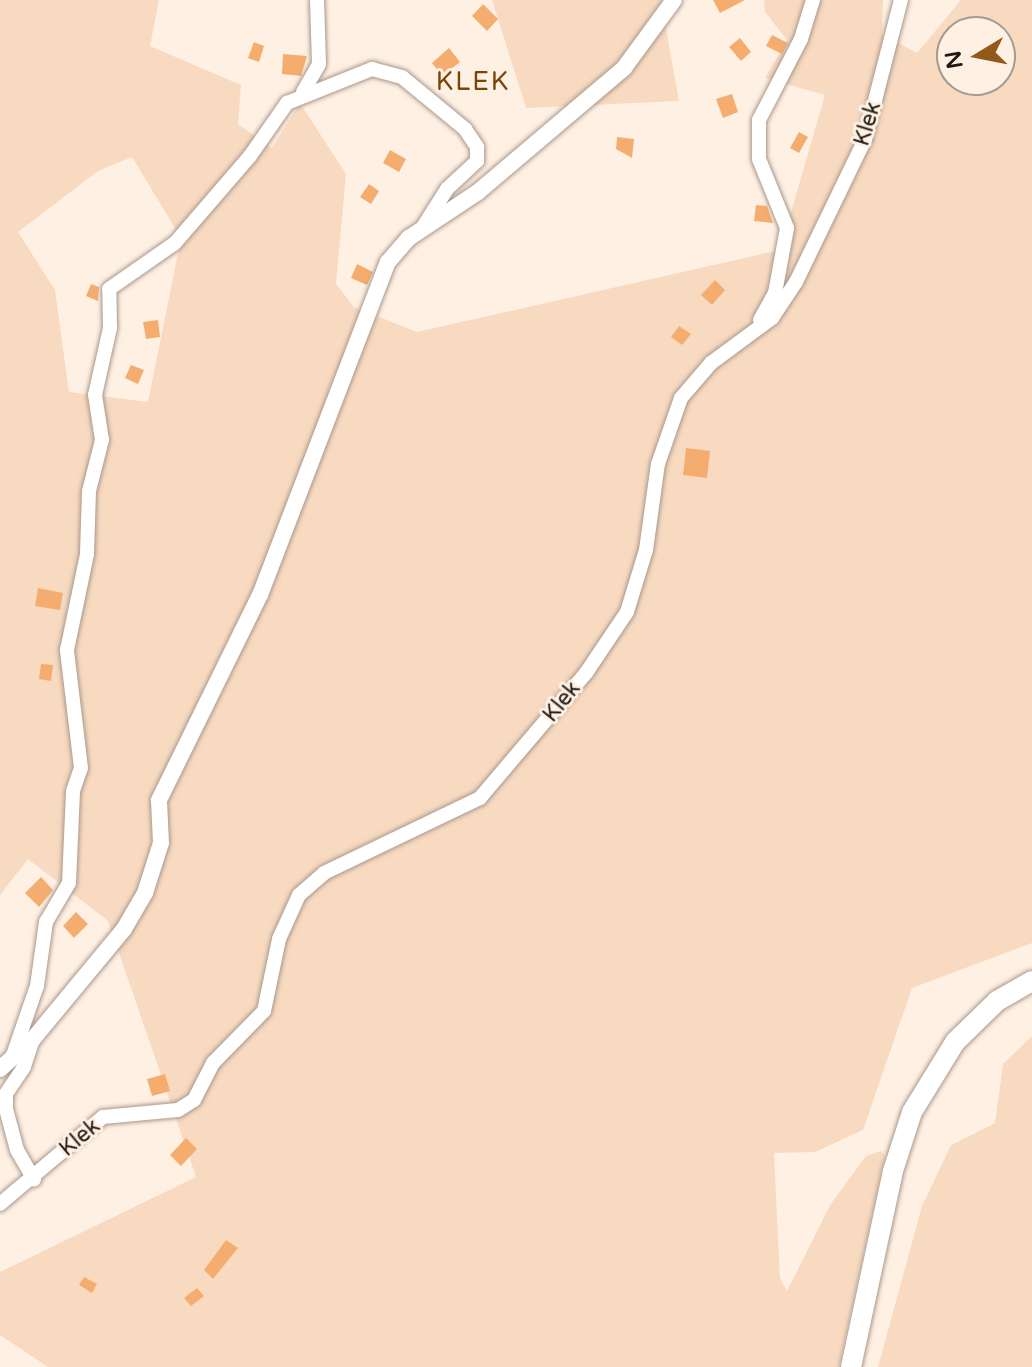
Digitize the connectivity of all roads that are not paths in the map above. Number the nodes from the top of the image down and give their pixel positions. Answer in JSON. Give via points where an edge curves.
{"nodes":[{"id":1,"x":317,"y":0,"type":"edge"},
{"id":2,"x":674,"y":0,"type":"edge"},
{"id":3,"x":813,"y":0,"type":"edge"},
{"id":4,"x":901,"y":0,"type":"edge"},
{"id":5,"x":298,"y":98,"type":"junction"},
{"id":6,"x":423,"y":227,"type":"junction"},
{"id":7,"x":747,"y":337,"type":"junction"},
{"id":8,"x":1032,"y":981,"type":"edge"},
{"id":9,"x":33,"y":1039,"type":"junction"},
{"id":10,"x":6,"y":1064,"type":"edge"},
{"id":11,"x":34,"y":1179,"type":"junction"},
{"id":12,"x":0,"y":1204,"type":"edge"},
{"id":13,"x":851,"y":1367,"type":"edge"}],
"edges":[{"from":1,"to":5,"type":"street","via":[[319,64]]},
{"from":2,"to":6,"type":"street","via":[[624,68],[478,192]]},
{"from":3,"to":7,"type":"street","via":[[801,39],[759,120],[759,159],[785,217],[787,248],[769,306]]},
{"from":4,"to":7,"type":"street","name":"Klek","via":[[856,161],[784,302]]},
{"from":5,"to":6,"type":"street","via":[[384,69],[402,77],[465,129],[477,147],[477,161],[447,189]]},
{"from":5,"to":10,"type":"street","via":[[287,103],[250,156],[175,243],[122,275],[109,289],[110,328],[95,395],[102,440],[89,491],[87,554],[67,650],[81,768],[73,791],[69,883],[46,922],[37,986]]},
{"from":6,"to":9,"type":"street","via":[[397,251],[382,275],[260,595],[162,792],[161,843],[145,893],[124,929]]},
{"from":7,"to":11,"type":"street","name":"Klek","via":[[711,363],[681,398],[658,464],[646,550],[627,612],[514,763],[466,808],[332,869],[299,895],[279,939],[264,1011],[213,1063],[194,1100],[178,1110],[103,1117]]},
{"from":8,"to":13,"type":"main road","via":[[997,1001],[955,1042],[912,1112],[893,1171]]},
{"from":9,"to":10,"type":"street"},
{"from":9,"to":11,"type":"street","via":[[24,1067],[6,1094],[6,1109],[17,1150]]},
{"from":11,"to":12,"type":"street","name":"Klek"}]}
